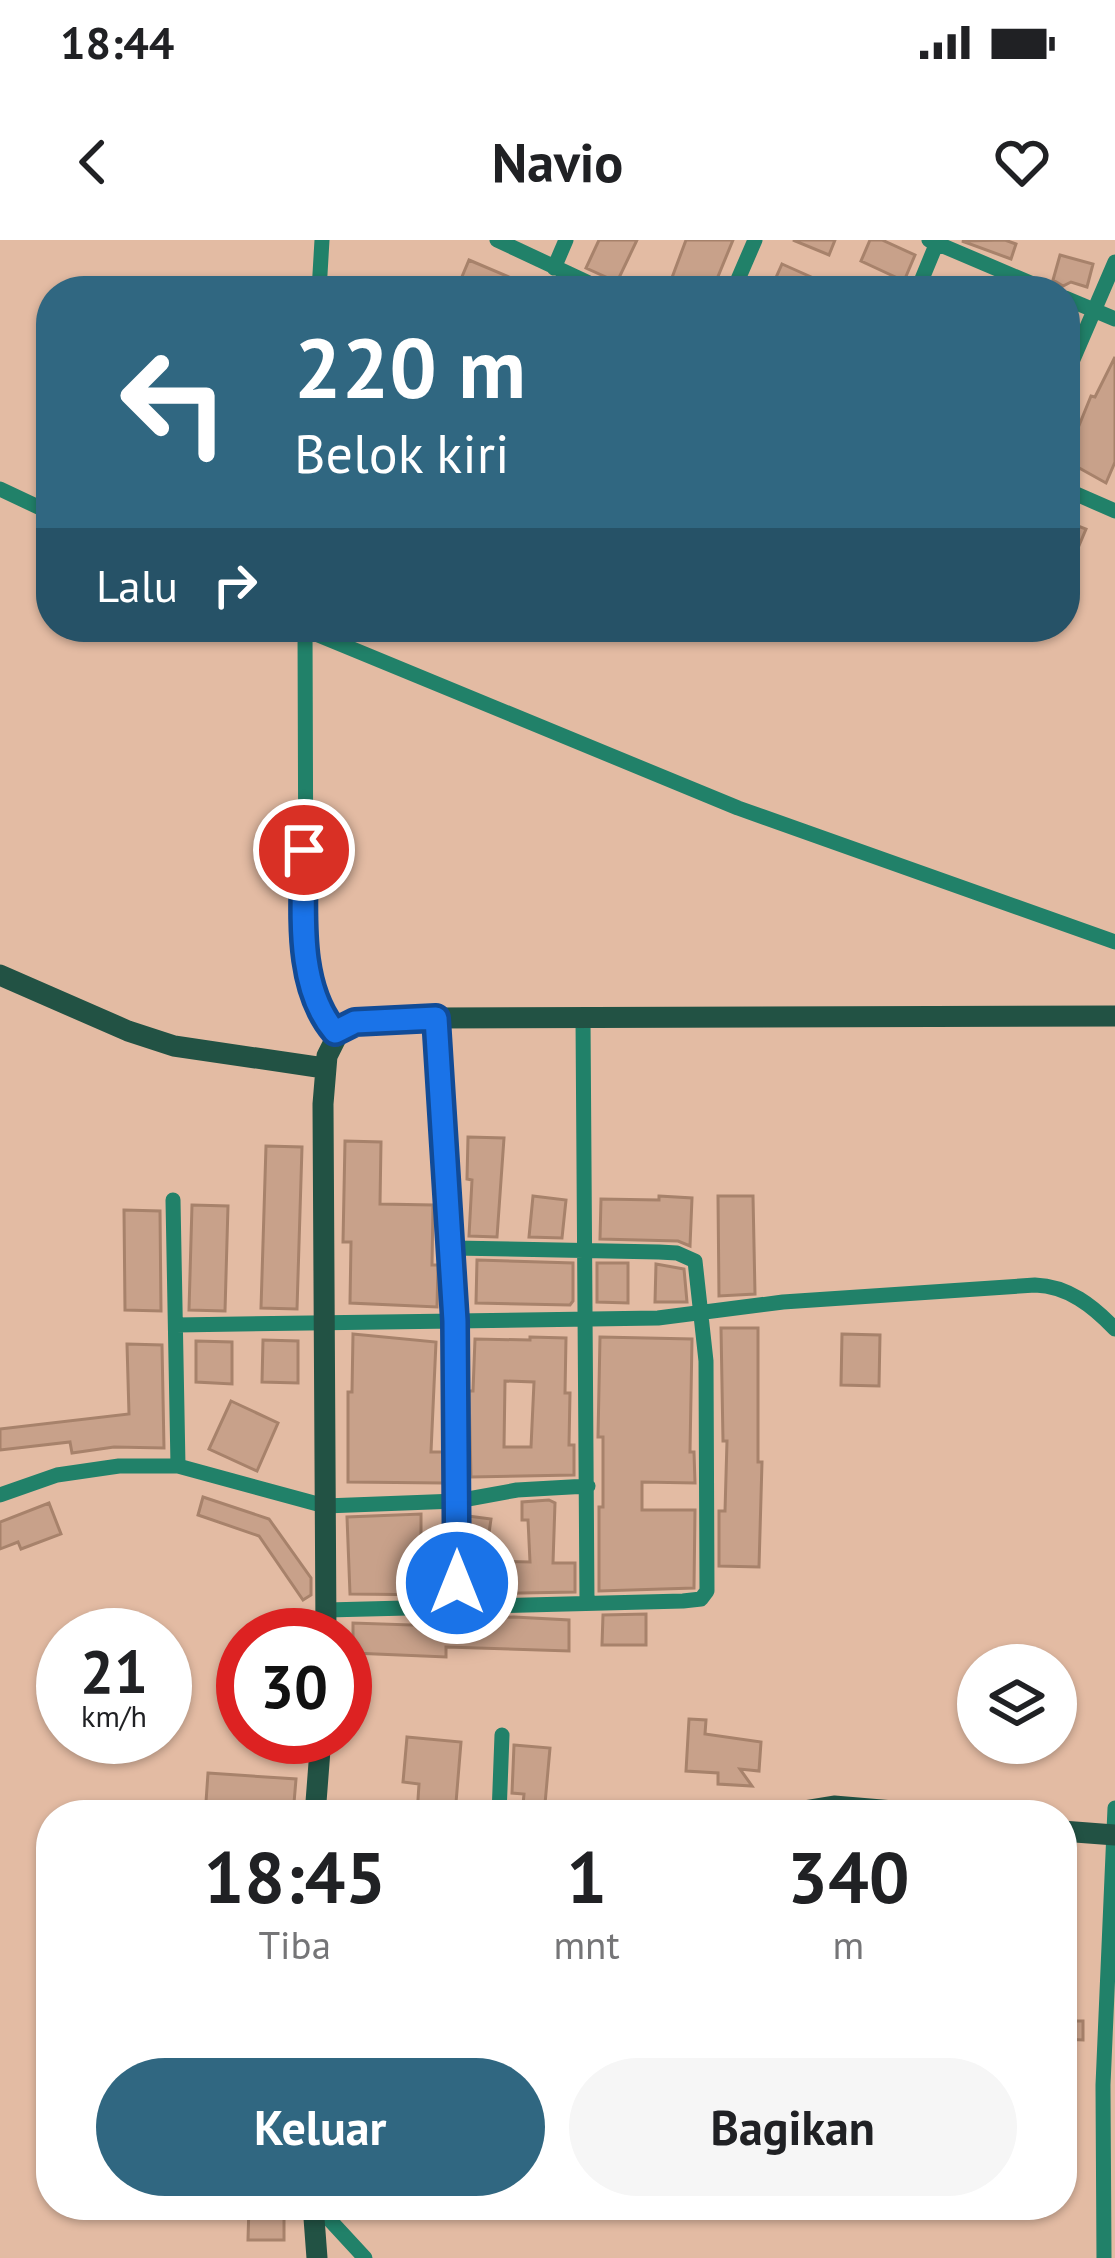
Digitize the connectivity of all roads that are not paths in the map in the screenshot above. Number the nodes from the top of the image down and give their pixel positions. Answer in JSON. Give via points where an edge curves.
{"nodes":[{"id":1,"x":497,"y":240,"type":"edge"},
{"id":2,"x":566,"y":240,"type":"edge"},
{"id":3,"x":755,"y":240,"type":"edge"},
{"id":4,"x":934,"y":241,"type":"edge"},
{"id":5,"x":325,"y":243,"type":"edge"},
{"id":6,"x":1115,"y":262,"type":"edge"},
{"id":7,"x":554,"y":268,"type":"junction"},
{"id":8,"x":321,"y":276,"type":"edge"},
{"id":9,"x":572,"y":276,"type":"edge"},
{"id":10,"x":739,"y":276,"type":"edge"},
{"id":11,"x":922,"y":276,"type":"edge"},
{"id":12,"x":1014,"y":276,"type":"edge"},
{"id":13,"x":1080,"y":304,"type":"edge"},
{"id":14,"x":1095,"y":310,"type":"junction"},
{"id":15,"x":1115,"y":319,"type":"edge"},
{"id":16,"x":1080,"y":344,"type":"edge"},
{"id":17,"x":0,"y":489,"type":"edge"},
{"id":18,"x":1080,"y":496,"type":"edge"},
{"id":19,"x":36,"y":506,"type":"edge"},
{"id":20,"x":1115,"y":511,"type":"edge"},
{"id":21,"x":303,"y":642,"type":"edge"},
{"id":22,"x":337,"y":642,"type":"edge"},
{"id":23,"x":1115,"y":942,"type":"edge"},
{"id":24,"x":0,"y":975,"type":"edge"},
{"id":25,"x":1115,"y":1016,"type":"edge"},
{"id":26,"x":436,"y":1018,"type":"junction"},
{"id":27,"x":584,"y":1018,"type":"junction"},
{"id":28,"x":335,"y":1032,"type":"junction"},
{"id":29,"x":324,"y":1069,"type":"junction"},
{"id":30,"x":173,"y":1200,"type":"dead end"},
{"id":31,"x":452,"y":1248,"type":"junction"},
{"id":32,"x":584,"y":1250,"type":"junction"},
{"id":33,"x":703,"y":1313,"type":"junction"},
{"id":34,"x":586,"y":1320,"type":"junction"},
{"id":35,"x":455,"y":1321,"type":"junction"},
{"id":36,"x":322,"y":1322,"type":"junction"},
{"id":37,"x":176,"y":1325,"type":"junction"},
{"id":38,"x":1115,"y":1329,"type":"edge"},
{"id":39,"x":178,"y":1466,"type":"junction"},
{"id":40,"x":588,"y":1486,"type":"junction"},
{"id":41,"x":0,"y":1495,"type":"edge"},
{"id":42,"x":457,"y":1501,"type":"junction"},
{"id":43,"x":325,"y":1506,"type":"junction"},
{"id":44,"x":587,"y":1603,"type":"junction"},
{"id":45,"x":457,"y":1607,"type":"junction"},
{"id":46,"x":327,"y":1608,"type":"edge"},
{"id":47,"x":372,"y":1609,"type":"edge"},
{"id":48,"x":502,"y":1735,"type":"dead end"},
{"id":49,"x":319,"y":1764,"type":"edge"},
{"id":50,"x":316,"y":1800,"type":"edge"},
{"id":51,"x":500,"y":1800,"type":"edge"},
{"id":52,"x":1115,"y":1808,"type":"edge"},
{"id":53,"x":1077,"y":1833,"type":"edge"},
{"id":54,"x":1113,"y":1835,"type":"edge"},
{"id":55,"x":1108,"y":2159,"type":"edge"},
{"id":56,"x":316,"y":2220,"type":"edge"},
{"id":57,"x":329,"y":2220,"type":"edge"},
{"id":58,"x":317,"y":2258,"type":"edge"},
{"id":59,"x":365,"y":2258,"type":"edge"},
{"id":60,"x":1104,"y":2258,"type":"edge"}],
"edges":[{"from":1,"to":7,"type":"street"},
{"from":2,"to":7,"type":"street"},
{"from":3,"to":10,"type":"street"},
{"from":4,"to":11,"type":"street"},
{"from":4,"to":12,"type":"street"},
{"from":5,"to":8,"type":"street"},
{"from":6,"to":14,"type":"street"},
{"from":7,"to":9,"type":"street"},
{"from":13,"to":14,"type":"street"},
{"from":14,"to":15,"type":"street"},
{"from":14,"to":16,"type":"street"},
{"from":17,"to":19,"type":"street"},
{"from":18,"to":20,"type":"street"},
{"from":21,"to":28,"type":"street","via":[[306,938],[313,996]]},
{"from":22,"to":23,"type":"street","via":[[738,808]]},
{"from":24,"to":29,"type":"street","via":[[174,1046]]},
{"from":25,"to":27,"type":"street"},
{"from":26,"to":27,"type":"street"},
{"from":26,"to":28,"type":"street","via":[[355,1022]]},
{"from":26,"to":31,"type":"street"},
{"from":27,"to":32,"type":"street"},
{"from":28,"to":29,"type":"street"},
{"from":29,"to":36,"type":"street"},
{"from":30,"to":37,"type":"street"},
{"from":31,"to":32,"type":"street"},
{"from":31,"to":35,"type":"street"},
{"from":32,"to":33,"type":"street","via":[[690,1257]]},
{"from":32,"to":34,"type":"street"},
{"from":33,"to":34,"type":"street"},
{"from":33,"to":38,"type":"street","via":[[1035,1285],[1076,1296]]},
{"from":33,"to":44,"type":"street","via":[[707,1591],[696,1600]]},
{"from":34,"to":35,"type":"street"},
{"from":34,"to":40,"type":"street"},
{"from":35,"to":36,"type":"street"},
{"from":35,"to":42,"type":"street"},
{"from":36,"to":37,"type":"street"},
{"from":36,"to":43,"type":"street"},
{"from":37,"to":39,"type":"street"},
{"from":39,"to":41,"type":"street","via":[[85,1468]]},
{"from":39,"to":43,"type":"street"},
{"from":40,"to":42,"type":"street"},
{"from":40,"to":44,"type":"street"},
{"from":42,"to":43,"type":"street"},
{"from":42,"to":45,"type":"street"},
{"from":43,"to":46,"type":"street"},
{"from":44,"to":45,"type":"street"},
{"from":45,"to":47,"type":"street"},
{"from":48,"to":51,"type":"street"},
{"from":49,"to":50,"type":"street"},
{"from":52,"to":54,"type":"street"},
{"from":53,"to":54,"type":"street"},
{"from":54,"to":55,"type":"street"},
{"from":55,"to":60,"type":"street"},
{"from":56,"to":58,"type":"street"},
{"from":57,"to":59,"type":"street"}]}
